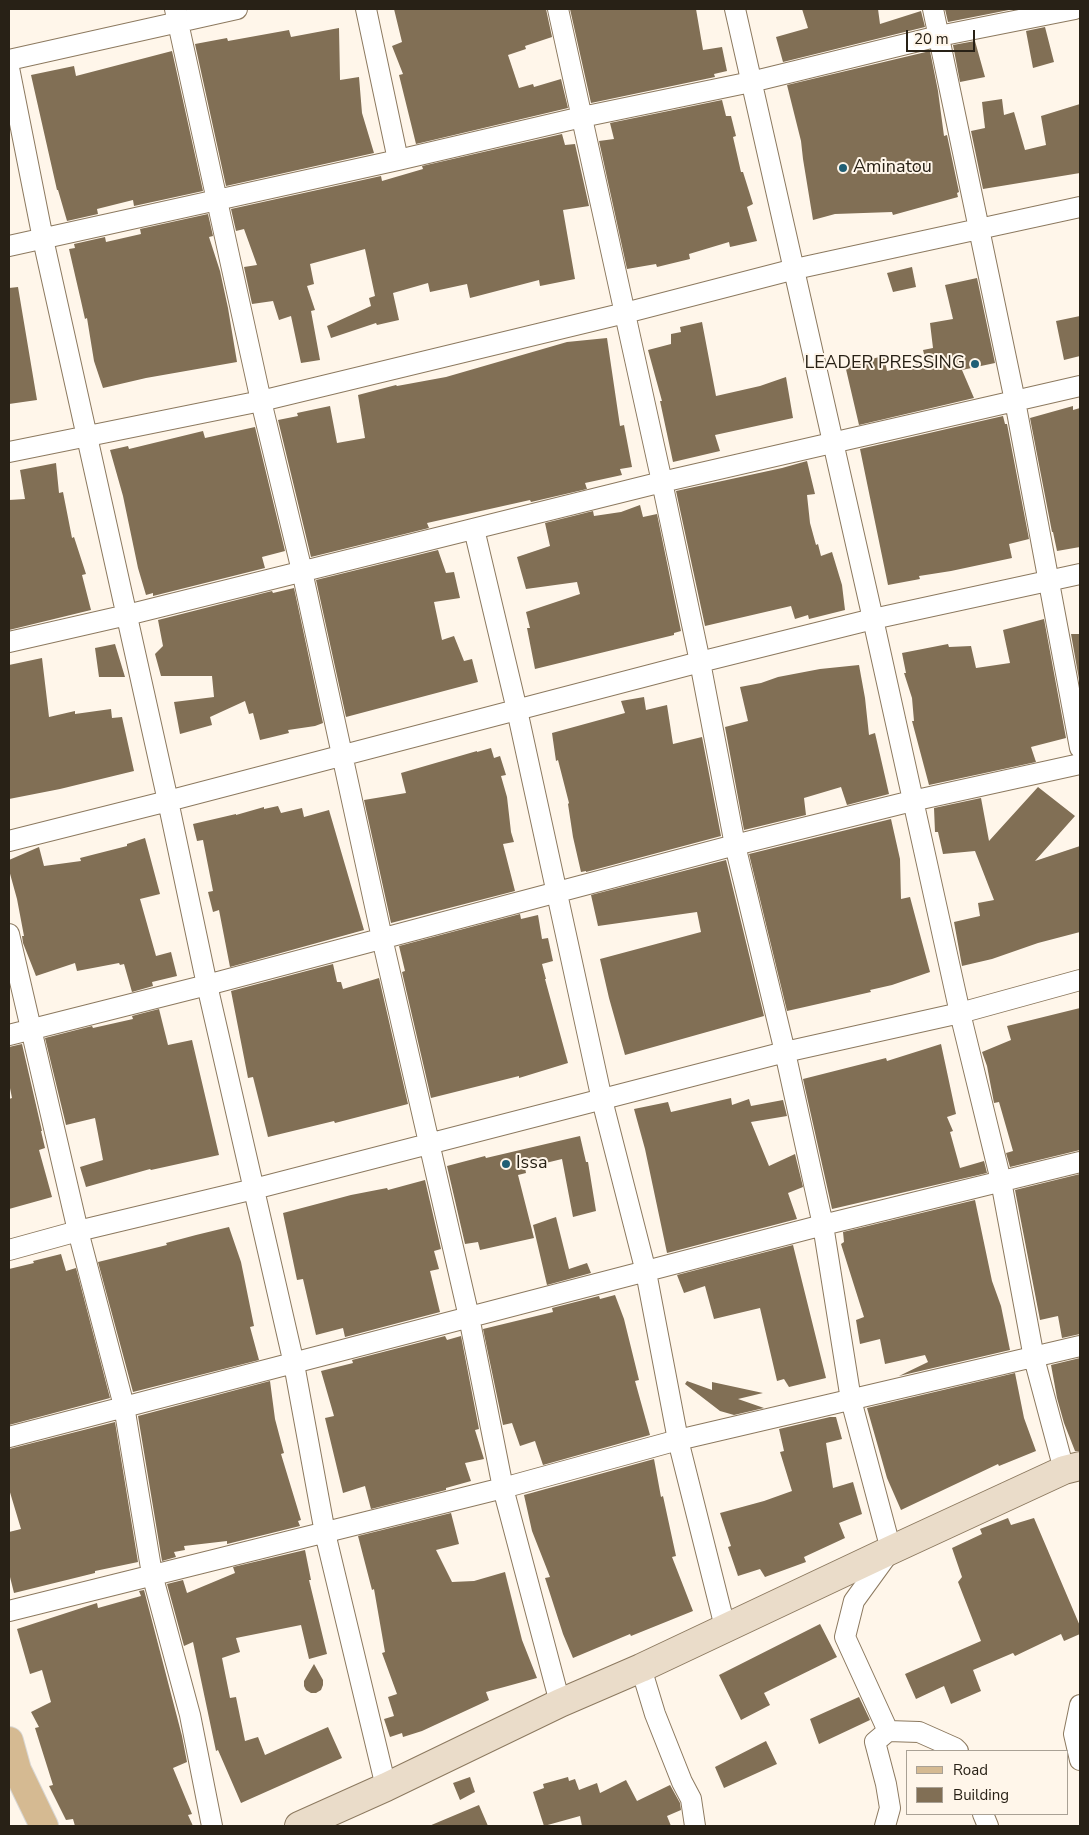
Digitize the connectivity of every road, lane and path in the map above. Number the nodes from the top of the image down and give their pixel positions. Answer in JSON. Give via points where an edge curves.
{"nodes":[{"id":1,"x":237,"y":9,"type":"edge"},
{"id":2,"x":366,"y":9,"type":"edge"},
{"id":3,"x":558,"y":9,"type":"edge"},
{"id":4,"x":735,"y":9,"type":"edge"},
{"id":5,"x":933,"y":9,"type":"edge"},
{"id":6,"x":1075,"y":9,"type":"edge"},
{"id":7,"x":177,"y":15,"type":"edge"},
{"id":8,"x":938,"y":36,"type":"junction"},
{"id":9,"x":9,"y":60,"type":"edge"},
{"id":10,"x":9,"y":68,"type":"edge"},
{"id":11,"x":751,"y":82,"type":"junction"},
{"id":12,"x":582,"y":117,"type":"junction"},
{"id":13,"x":398,"y":160,"type":"junction"},
{"id":14,"x":216,"y":199,"type":"junction"},
{"id":15,"x":1080,"y":207,"type":"edge"},
{"id":16,"x":980,"y":228,"type":"junction"},
{"id":17,"x":42,"y":239,"type":"junction"},
{"id":18,"x":9,"y":246,"type":"edge"},
{"id":19,"x":795,"y":269,"type":"junction"},
{"id":20,"x":625,"y":313,"type":"junction"},
{"id":21,"x":1080,"y":386,"type":"edge"},
{"id":22,"x":261,"y":401,"type":"junction"},
{"id":23,"x":1015,"y":401,"type":"junction"},
{"id":24,"x":86,"y":437,"type":"junction"},
{"id":25,"x":834,"y":442,"type":"junction"},
{"id":26,"x":9,"y":452,"type":"edge"},
{"id":27,"x":662,"y":482,"type":"junction"},
{"id":28,"x":474,"y":529,"type":"junction"},
{"id":29,"x":302,"y":571,"type":"junction"},
{"id":30,"x":1080,"y":574,"type":"edge"},
{"id":31,"x":1048,"y":581,"type":"junction"},
{"id":32,"x":127,"y":615,"type":"junction"},
{"id":33,"x":873,"y":620,"type":"junction"},
{"id":34,"x":9,"y":642,"type":"edge"},
{"id":35,"x":700,"y":662,"type":"junction"},
{"id":36,"x":517,"y":710,"type":"junction"},
{"id":37,"x":1080,"y":748,"type":"edge"},
{"id":38,"x":343,"y":755,"type":"junction"},
{"id":39,"x":1080,"y":764,"type":"edge"},
{"id":40,"x":168,"y":801,"type":"junction"},
{"id":41,"x":912,"y":801,"type":"junction"},
{"id":42,"x":9,"y":841,"type":"edge"},
{"id":43,"x":735,"y":845,"type":"junction"},
{"id":44,"x":556,"y":893,"type":"junction"},
{"id":45,"x":9,"y":934,"type":"edge"},
{"id":46,"x":382,"y":938,"type":"junction"},
{"id":47,"x":1080,"y":980,"type":"edge"},
{"id":48,"x":207,"y":985,"type":"junction"},
{"id":49,"x":960,"y":1013,"type":"junction"},
{"id":50,"x":31,"y":1029,"type":"junction"},
{"id":51,"x":9,"y":1035,"type":"edge"},
{"id":52,"x":784,"y":1052,"type":"junction"},
{"id":53,"x":602,"y":1100,"type":"junction"},
{"id":54,"x":429,"y":1143,"type":"junction"},
{"id":55,"x":1080,"y":1162,"type":"edge"},
{"id":56,"x":1001,"y":1181,"type":"junction"},
{"id":57,"x":254,"y":1189,"type":"junction"},
{"id":58,"x":823,"y":1225,"type":"junction"},
{"id":59,"x":78,"y":1231,"type":"junction"},
{"id":60,"x":9,"y":1250,"type":"edge"},
{"id":61,"x":646,"y":1272,"type":"junction"},
{"id":62,"x":469,"y":1317,"type":"junction"},
{"id":63,"x":1080,"y":1346,"type":"edge"},
{"id":64,"x":1034,"y":1358,"type":"junction"},
{"id":65,"x":294,"y":1364,"type":"junction"},
{"id":66,"x":851,"y":1400,"type":"junction"},
{"id":67,"x":124,"y":1406,"type":"junction"},
{"id":68,"x":9,"y":1437,"type":"edge"},
{"id":69,"x":678,"y":1440,"type":"junction"},
{"id":70,"x":1072,"y":1468,"type":"edge"},
{"id":71,"x":503,"y":1488,"type":"junction"},
{"id":72,"x":325,"y":1533,"type":"junction"},
{"id":73,"x":891,"y":1550,"type":"junction"},
{"id":74,"x":152,"y":1574,"type":"junction"},
{"id":75,"x":9,"y":1611,"type":"edge"},
{"id":76,"x":725,"y":1627,"type":"junction"},
{"id":77,"x":641,"y":1668,"type":"junction"},
{"id":78,"x":560,"y":1703,"type":"junction"},
{"id":79,"x":1080,"y":1705,"type":"edge"},
{"id":80,"x":888,"y":1731,"type":"junction"},
{"id":81,"x":10,"y":1750,"type":"edge"},
{"id":82,"x":957,"y":1750,"type":"edge"},
{"id":83,"x":1080,"y":1760,"type":"edge"},
{"id":84,"x":386,"y":1787,"type":"junction"},
{"id":85,"x":44,"y":1826,"type":"edge"},
{"id":86,"x":212,"y":1826,"type":"edge"},
{"id":87,"x":299,"y":1826,"type":"edge"},
{"id":88,"x":695,"y":1826,"type":"edge"},
{"id":89,"x":884,"y":1826,"type":"edge"}],
"edges":[{"from":1,"to":7,"type":"street"},
{"from":2,"to":13,"type":"street"},
{"from":3,"to":12,"type":"street"},
{"from":4,"to":11,"type":"street"},
{"from":5,"to":8,"type":"street"},
{"from":6,"to":8,"type":"street"},
{"from":7,"to":9,"type":"street"},
{"from":7,"to":14,"type":"street"},
{"from":8,"to":11,"type":"street"},
{"from":8,"to":16,"type":"street"},
{"from":10,"to":17,"type":"street"},
{"from":11,"to":12,"type":"street"},
{"from":11,"to":19,"type":"street"},
{"from":12,"to":13,"type":"street"},
{"from":12,"to":20,"type":"street"},
{"from":13,"to":14,"type":"street"},
{"from":14,"to":17,"type":"street"},
{"from":14,"to":22,"type":"street"},
{"from":15,"to":16,"type":"street"},
{"from":16,"to":19,"type":"street"},
{"from":16,"to":23,"type":"street"},
{"from":17,"to":18,"type":"street"},
{"from":17,"to":24,"type":"street"},
{"from":19,"to":20,"type":"street"},
{"from":19,"to":25,"type":"street"},
{"from":20,"to":22,"type":"street"},
{"from":20,"to":27,"type":"street"},
{"from":21,"to":23,"type":"street"},
{"from":22,"to":24,"type":"street"},
{"from":22,"to":29,"type":"street"},
{"from":23,"to":25,"type":"street"},
{"from":23,"to":31,"type":"street"},
{"from":24,"to":26,"type":"street"},
{"from":24,"to":32,"type":"street"},
{"from":25,"to":27,"type":"street"},
{"from":25,"to":33,"type":"street"},
{"from":27,"to":28,"type":"street"},
{"from":27,"to":35,"type":"street"},
{"from":28,"to":29,"type":"street"},
{"from":28,"to":36,"type":"street"},
{"from":29,"to":32,"type":"street"},
{"from":29,"to":38,"type":"street"},
{"from":30,"to":31,"type":"street"},
{"from":31,"to":33,"type":"street"},
{"from":31,"to":37,"type":"street"},
{"from":32,"to":34,"type":"street"},
{"from":32,"to":40,"type":"street"},
{"from":33,"to":35,"type":"street"},
{"from":33,"to":41,"type":"street"},
{"from":35,"to":36,"type":"street"},
{"from":35,"to":43,"type":"street"},
{"from":36,"to":38,"type":"street"},
{"from":36,"to":44,"type":"street"},
{"from":38,"to":40,"type":"street"},
{"from":38,"to":46,"type":"street"},
{"from":39,"to":41,"type":"street"},
{"from":40,"to":42,"type":"street"},
{"from":40,"to":48,"type":"street"},
{"from":41,"to":43,"type":"street"},
{"from":41,"to":49,"type":"street"},
{"from":43,"to":44,"type":"street"},
{"from":43,"to":52,"type":"street"},
{"from":44,"to":46,"type":"street"},
{"from":44,"to":53,"type":"street"},
{"from":45,"to":50,"type":"street"},
{"from":46,"to":48,"type":"street"},
{"from":46,"to":54,"type":"street"},
{"from":47,"to":49,"type":"street"},
{"from":48,"to":50,"type":"street"},
{"from":48,"to":57,"type":"street"},
{"from":49,"to":52,"type":"street"},
{"from":49,"to":56,"type":"street"},
{"from":50,"to":51,"type":"street"},
{"from":50,"to":59,"type":"street"},
{"from":52,"to":53,"type":"street"},
{"from":52,"to":58,"type":"street"},
{"from":53,"to":54,"type":"street"},
{"from":53,"to":61,"type":"street"},
{"from":54,"to":57,"type":"street"},
{"from":54,"to":62,"type":"street"},
{"from":55,"to":56,"type":"street"},
{"from":56,"to":58,"type":"street"},
{"from":56,"to":64,"type":"street"},
{"from":57,"to":59,"type":"street"},
{"from":57,"to":65,"type":"street"},
{"from":58,"to":61,"type":"street"},
{"from":58,"to":66,"type":"street"},
{"from":59,"to":60,"type":"street"},
{"from":59,"to":67,"type":"street"},
{"from":61,"to":62,"type":"street"},
{"from":61,"to":69,"type":"street"},
{"from":62,"to":65,"type":"street"},
{"from":62,"to":71,"type":"street"},
{"from":63,"to":64,"type":"street"},
{"from":64,"to":66,"type":"street"},
{"from":64,"to":70,"type":"street"},
{"from":65,"to":67,"type":"street"},
{"from":65,"to":72,"type":"street"},
{"from":66,"to":69,"type":"street"},
{"from":66,"to":73,"type":"street"},
{"from":67,"to":68,"type":"street"},
{"from":67,"to":74,"type":"street"},
{"from":69,"to":71,"type":"street"},
{"from":69,"to":76,"type":"street"},
{"from":70,"to":73,"type":"street"},
{"from":71,"to":72,"type":"street"},
{"from":71,"to":78,"type":"street"},
{"from":72,"to":74,"type":"street"},
{"from":72,"to":84,"type":"street"},
{"from":73,"to":76,"type":"street"},
{"from":73,"to":80,"type":"street","via":[[854,1601],[845,1637]]},
{"from":74,"to":75,"type":"street"},
{"from":74,"to":86,"type":"street","via":[[190,1715]]},
{"from":76,"to":77,"type":"street"},
{"from":77,"to":78,"type":"street"},
{"from":77,"to":88,"type":"street","via":[[655,1714],[691,1799]]},
{"from":78,"to":84,"type":"street"},
{"from":79,"to":83,"type":"street","via":[[1074,1734]]},
{"from":80,"to":82,"type":"street","via":[[919,1732]]},
{"from":80,"to":89,"type":"street","via":[[875,1742],[890,1808]]},
{"from":81,"to":85,"type":"main road"},
{"from":84,"to":87,"type":"street"}]}
